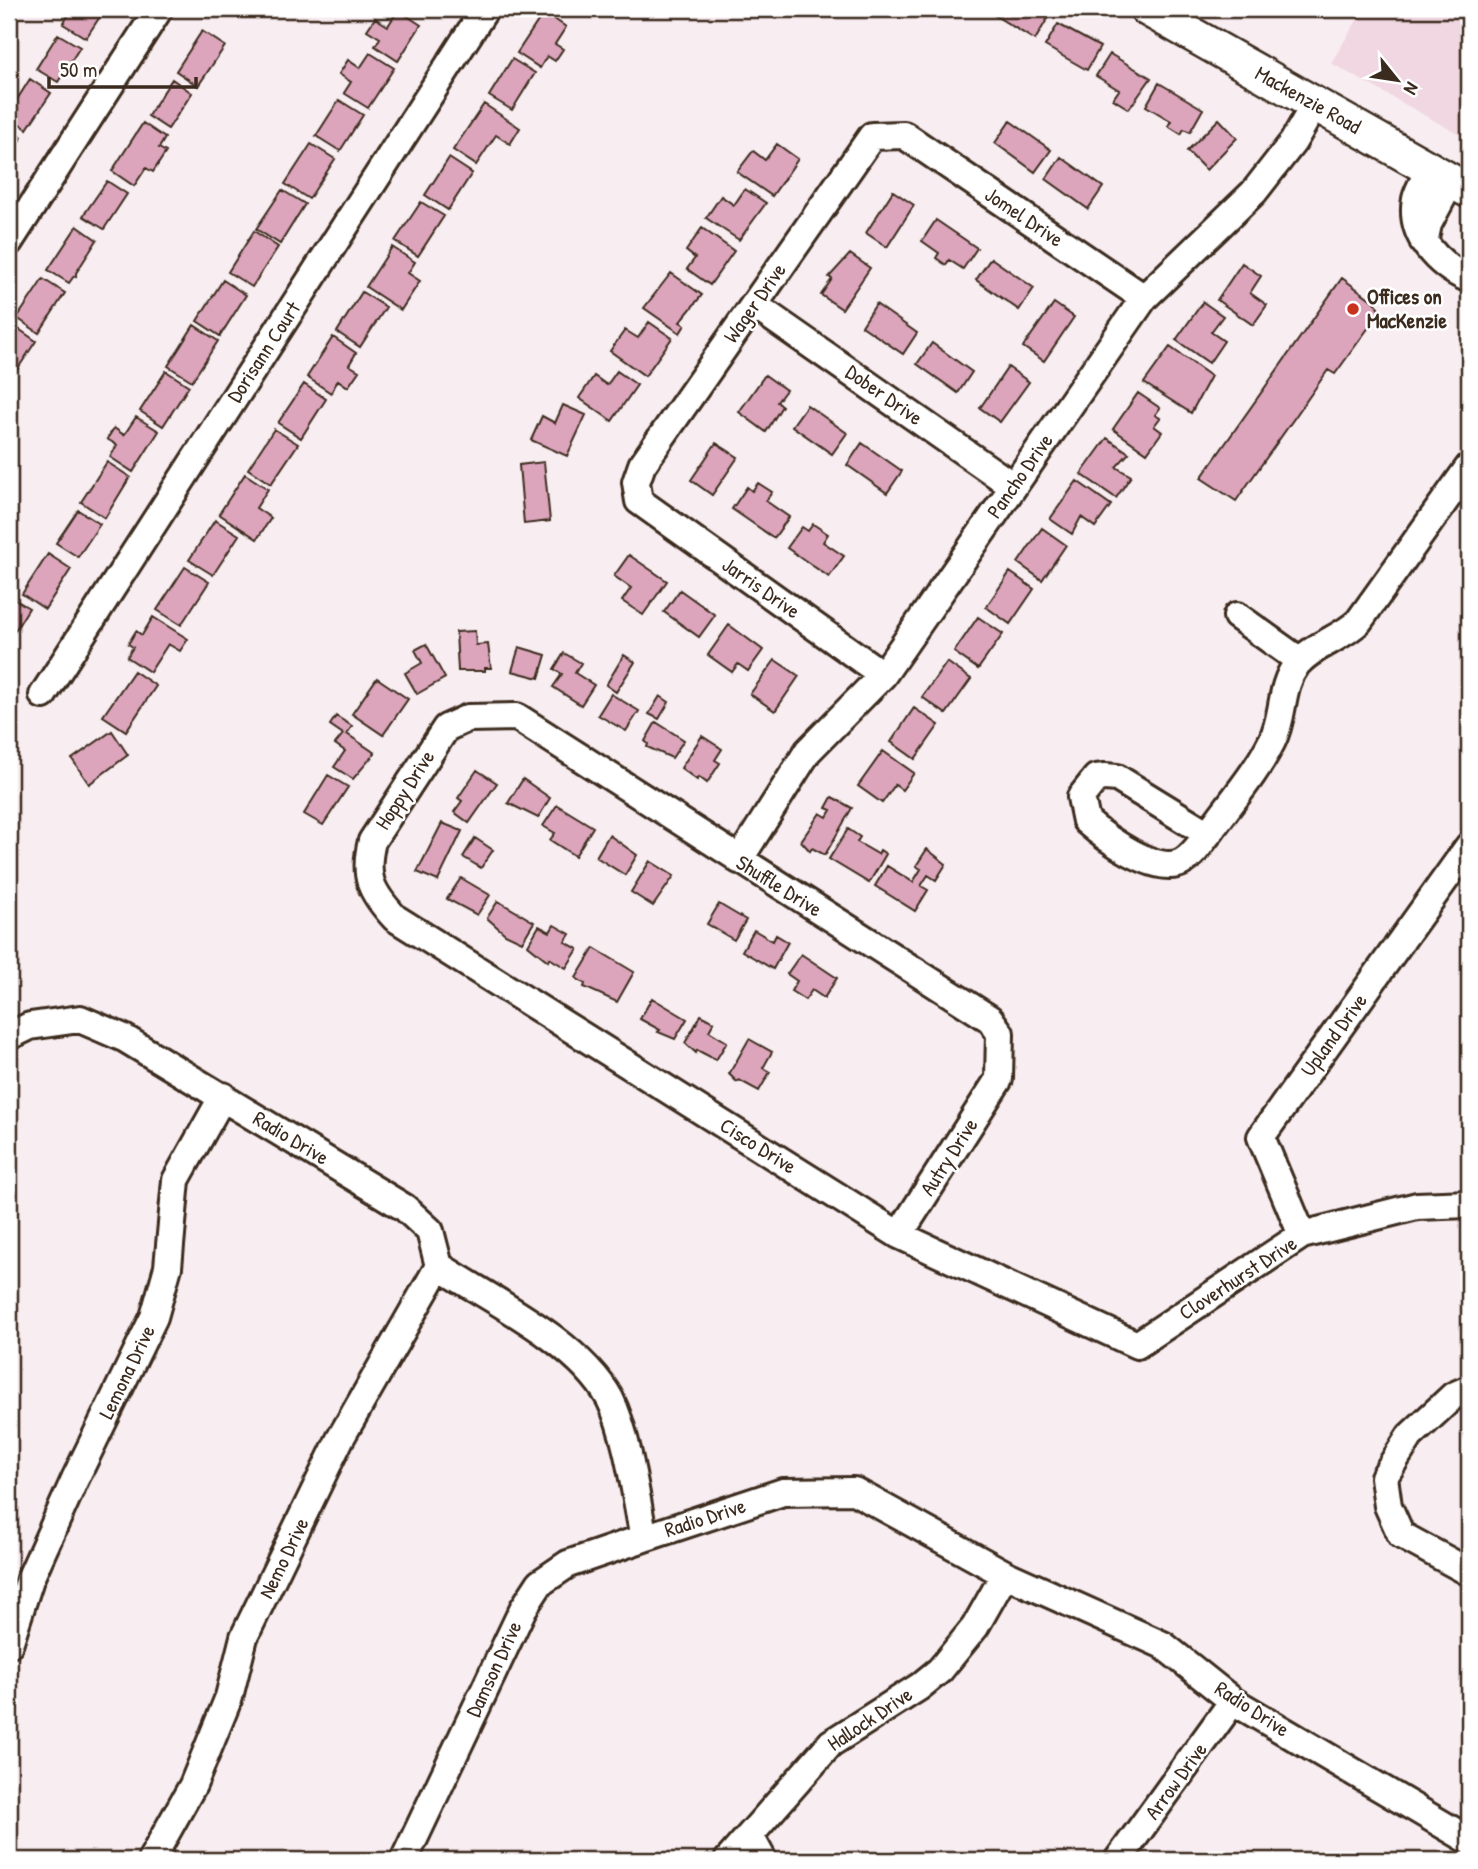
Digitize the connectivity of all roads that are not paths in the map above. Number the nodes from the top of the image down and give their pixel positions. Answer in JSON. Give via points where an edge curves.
{"nodes":[{"id":1,"x":159,"y":9,"type":"edge"},
{"id":2,"x":485,"y":9,"type":"edge"},
{"id":3,"x":1147,"y":9,"type":"edge"},
{"id":4,"x":1315,"y":104,"type":"junction"},
{"id":5,"x":904,"y":135,"type":"joint"},
{"id":6,"x":1450,"y":180,"type":"edge"},
{"id":7,"x":9,"y":242,"type":"edge"},
{"id":8,"x":1458,"y":272,"type":"edge"},
{"id":9,"x":1144,"y":298,"type":"junction"},
{"id":10,"x":754,"y":305,"type":"junction"},
{"id":11,"x":1469,"y":467,"type":"edge"},
{"id":12,"x":1013,"y":486,"type":"junction"},
{"id":13,"x":639,"y":502,"type":"joint"},
{"id":14,"x":1237,"y":616,"type":"dead end"},
{"id":15,"x":1300,"y":661,"type":"junction"},
{"id":16,"x":883,"y":675,"type":"junction"},
{"id":17,"x":43,"y":695,"type":"dead end"},
{"id":18,"x":517,"y":717,"type":"joint"},
{"id":19,"x":1208,"y":834,"type":"dead end"},
{"id":20,"x":1469,"y":846,"type":"edge"},
{"id":21,"x":739,"y":860,"type":"junction"},
{"id":22,"x":395,"y":918,"type":"joint"},
{"id":23,"x":9,"y":1036,"type":"edge"},
{"id":24,"x":999,"y":1079,"type":"joint"},
{"id":25,"x":223,"y":1096,"type":"junction"},
{"id":26,"x":1469,"y":1204,"type":"edge"},
{"id":27,"x":898,"y":1235,"type":"junction"},
{"id":28,"x":1302,"y":1236,"type":"junction"},
{"id":29,"x":439,"y":1266,"type":"junction"},
{"id":30,"x":1136,"y":1345,"type":"joint"},
{"id":31,"x":1469,"y":1389,"type":"edge"},
{"id":32,"x":645,"y":1538,"type":"junction"},
{"id":33,"x":1469,"y":1573,"type":"edge"},
{"id":34,"x":1005,"y":1574,"type":"junction"},
{"id":35,"x":9,"y":1644,"type":"edge"},
{"id":36,"x":1233,"y":1701,"type":"junction"},
{"id":37,"x":750,"y":1836,"type":"dead end"},
{"id":38,"x":1469,"y":1840,"type":"edge"},
{"id":39,"x":151,"y":1860,"type":"edge"},
{"id":40,"x":404,"y":1860,"type":"edge"},
{"id":41,"x":728,"y":1860,"type":"edge"},
{"id":42,"x":763,"y":1860,"type":"edge"},
{"id":43,"x":1118,"y":1860,"type":"edge"}],
"edges":[{"from":1,"to":7,"type":"street"},
{"from":2,"to":17,"type":"street","name":"Dorisann Court"},
{"from":3,"to":4,"type":"main road","name":"Mackenzie Road"},
{"from":4,"to":6,"type":"main road","name":"Mackenzie Road"},
{"from":4,"to":9,"type":"street","name":"Pancho Drive","via":[[1293,142],[1254,192]]},
{"from":5,"to":9,"type":"street","name":"Jomel Drive"},
{"from":5,"to":10,"type":"street","name":"Wager Drive","via":[[872,136]]},
{"from":6,"to":8,"type":"street","via":[[1428,224],[1424,243]]},
{"from":9,"to":12,"type":"street","name":"Pancho Drive"},
{"from":10,"to":12,"type":"street","name":"Dober Drive"},
{"from":10,"to":13,"type":"street","name":"Wager Drive","via":[[642,464],[636,482]]},
{"from":11,"to":15,"type":"street","via":[[1359,621]]},
{"from":12,"to":16,"type":"street","name":"Pancho Drive"},
{"from":13,"to":16,"type":"street","name":"Jarris Drive"},
{"from":14,"to":15,"type":"street"},
{"from":15,"to":19,"type":"street","via":[[1283,690],[1274,738]]},
{"from":16,"to":21,"type":"street","name":"Pancho Drive","via":[[808,751]]},
{"from":18,"to":21,"type":"street","name":"Shuffle Drive"},
{"from":18,"to":22,"type":"street","name":"Hoppy Drive","via":[[468,718],[446,728],[372,841],[368,877],[376,898]]},
{"from":20,"to":28,"type":"street","name":"Upland Drive","via":[[1261,1137]]},
{"from":21,"to":24,"type":"street","name":"Shuffle Drive","via":[[990,1019],[1000,1033]]},
{"from":22,"to":27,"type":"street","name":"Cisco Drive"},
{"from":23,"to":25,"type":"street","name":"Radio Drive","via":[[30,1026],[80,1019],[124,1038]]},
{"from":24,"to":27,"type":"street","name":"Autry Drive"},
{"from":25,"to":29,"type":"street","name":"Radio Drive","via":[[405,1208],[430,1231]]},
{"from":25,"to":35,"type":"street","name":"Lemona Drive","via":[[176,1180],[168,1267],[154,1317],[30,1579]]},
{"from":26,"to":28,"type":"street","name":"Cloverhurst Drive","via":[[1417,1206]]},
{"from":27,"to":30,"type":"street","name":"Cisco Drive"},
{"from":28,"to":30,"type":"street","name":"Cloverhurst Drive"},
{"from":29,"to":32,"type":"street","name":"Radio Drive","via":[[571,1350],[589,1370],[610,1400]]},
{"from":29,"to":39,"type":"street","name":"Nemo Drive","via":[[340,1439],[244,1637],[229,1697],[193,1785]]},
{"from":31,"to":33,"type":"street","via":[[1453,1396],[1410,1436],[1384,1477],[1388,1506],[1401,1535]]},
{"from":32,"to":34,"type":"street","name":"Radio Drive","via":[[783,1492],[854,1491]]},
{"from":32,"to":40,"type":"street","name":"Damson Drive","via":[[568,1564],[540,1583],[523,1609]]},
{"from":34,"to":36,"type":"street","name":"Radio Drive","via":[[1163,1645]]},
{"from":34,"to":41,"type":"street","name":"Hallock Drive","via":[[975,1627],[940,1670],[831,1743]]},
{"from":36,"to":38,"type":"street","name":"Radio Drive"},
{"from":36,"to":43,"type":"street","name":"Arrow Drive"},
{"from":37,"to":42,"type":"street"}]}
